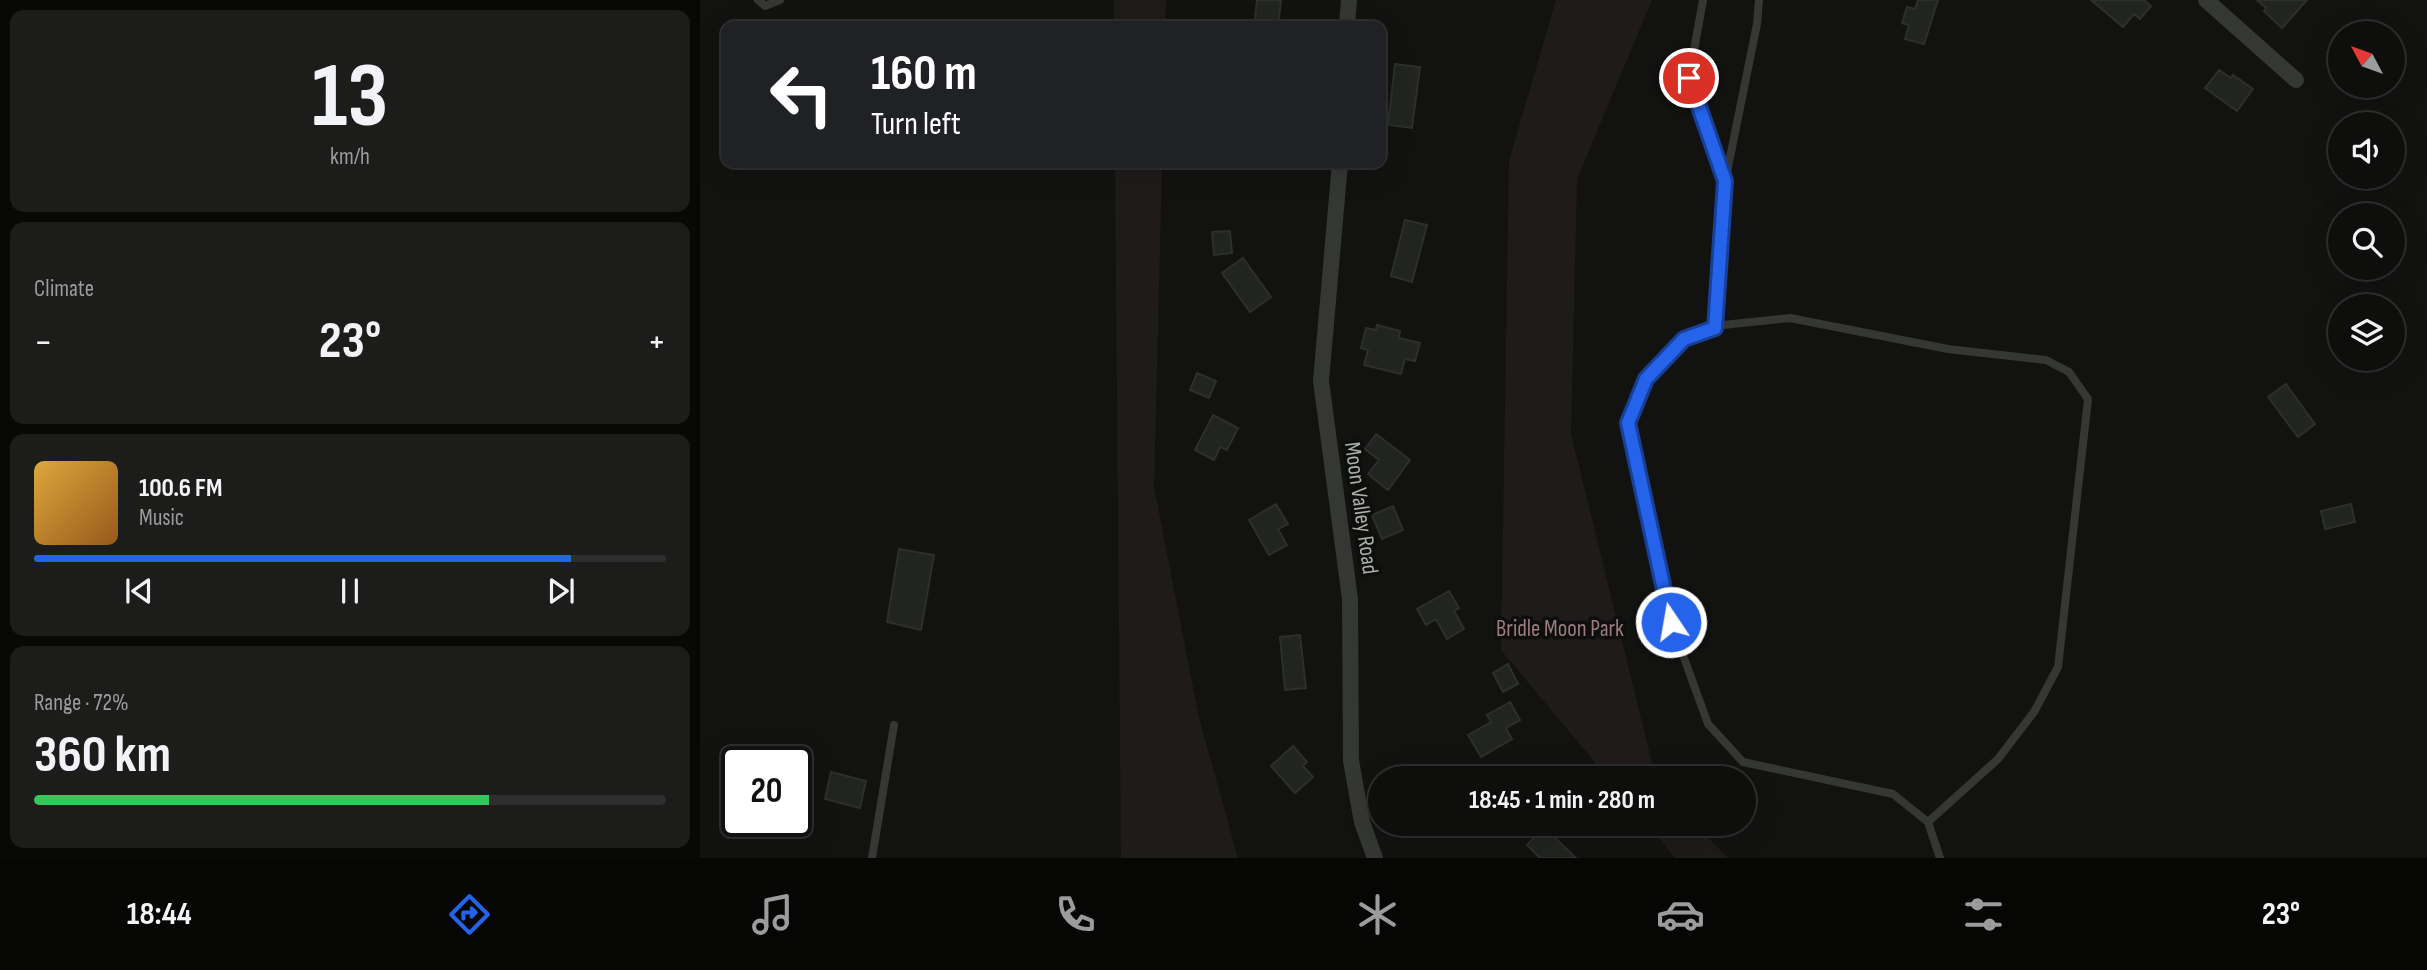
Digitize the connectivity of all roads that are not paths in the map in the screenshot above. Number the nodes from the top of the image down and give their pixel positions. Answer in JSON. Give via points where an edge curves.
{"nodes":[{"id":1,"x":758,"y":0,"type":"edge"},
{"id":2,"x":780,"y":0,"type":"edge"},
{"id":3,"x":1349,"y":0,"type":"edge"},
{"id":4,"x":1703,"y":0,"type":"edge"},
{"id":5,"x":1759,"y":0,"type":"edge"},
{"id":6,"x":2206,"y":0,"type":"edge"},
{"id":7,"x":1347,"y":21,"type":"edge"},
{"id":8,"x":2296,"y":80,"type":"dead end"},
{"id":9,"x":1340,"y":168,"type":"edge"},
{"id":10,"x":1725,"y":181,"type":"junction"},
{"id":11,"x":1715,"y":328,"type":"junction"},
{"id":12,"x":894,"y":725,"type":"dead end"},
{"id":13,"x":1928,"y":822,"type":"junction"},
{"id":14,"x":872,"y":858,"type":"edge"},
{"id":15,"x":1375,"y":858,"type":"edge"},
{"id":16,"x":1940,"y":858,"type":"edge"}],
"edges":[{"from":1,"to":2,"type":"lane","via":[[765,6]]},
{"from":3,"to":7,"type":"street"},
{"from":4,"to":10,"type":"lane","via":[[1689,78]]},
{"from":5,"to":10,"type":"lane"},
{"from":6,"to":8,"type":"street"},
{"from":9,"to":15,"type":"street","name":"Moon Valley Road","via":[[1321,381],[1350,599],[1351,761],[1362,822]]},
{"from":10,"to":11,"type":"lane"},
{"from":11,"to":13,"type":"lane","via":[[1684,339],[1646,379],[1628,423],[1671,622],[1708,724],[1743,761],[1893,794]]},
{"from":11,"to":13,"type":"lane","via":[[1790,318],[1948,349],[2046,360],[2069,372],[2088,399],[2058,667],[2034,712],[1998,759]]},
{"from":12,"to":14,"type":"lane"},
{"from":13,"to":16,"type":"lane"}]}
